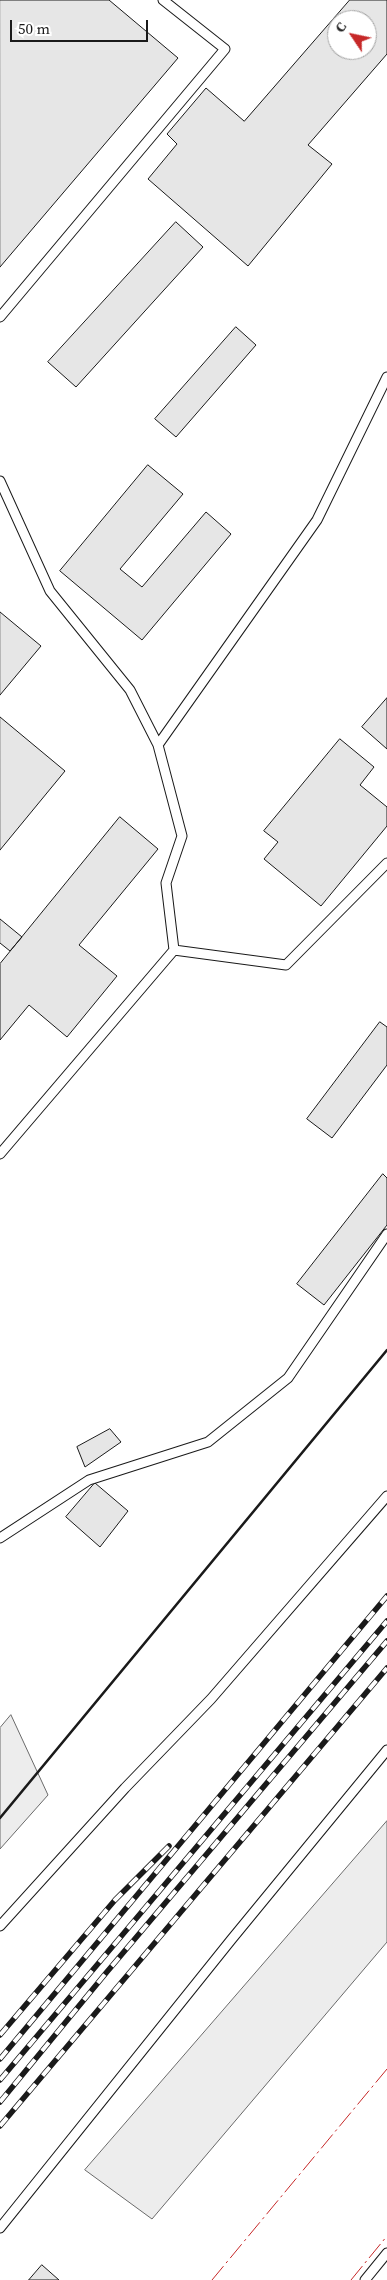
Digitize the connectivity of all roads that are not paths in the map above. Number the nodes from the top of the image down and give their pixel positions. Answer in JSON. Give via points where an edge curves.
{"nodes":[{"id":1,"x":162,"y":0,"type":"edge"},
{"id":2,"x":0,"y":317,"type":"edge"},
{"id":3,"x":387,"y":377,"type":"edge"},
{"id":4,"x":0,"y":482,"type":"edge"},
{"id":5,"x":158,"y":745,"type":"junction"},
{"id":6,"x":387,"y":863,"type":"edge"},
{"id":7,"x":174,"y":950,"type":"junction"},
{"id":8,"x":0,"y":1154,"type":"edge"},
{"id":9,"x":387,"y":1234,"type":"edge"},
{"id":10,"x":387,"y":1496,"type":"edge"},
{"id":11,"x":0,"y":1538,"type":"edge"},
{"id":12,"x":387,"y":1750,"type":"edge"},
{"id":13,"x":0,"y":1926,"type":"edge"},
{"id":14,"x":0,"y":2228,"type":"edge"},
{"id":15,"x":387,"y":2253,"type":"edge"},
{"id":16,"x":365,"y":2280,"type":"edge"}],
"edges":[{"from":1,"to":2,"type":"lane","via":[[225,49]]},
{"from":3,"to":5,"type":"lane","via":[[317,520]]},
{"from":4,"to":5,"type":"lane","via":[[50,591],[130,690]]},
{"from":5,"to":7,"type":"lane","via":[[182,836],[166,882]]},
{"from":6,"to":7,"type":"lane","via":[[286,965]]},
{"from":7,"to":8,"type":"lane"},
{"from":9,"to":11,"type":"lane","via":[[288,1378],[208,1442],[90,1480]]},
{"from":10,"to":13,"type":"lane","via":[[210,1699]]},
{"from":12,"to":14,"type":"lane"},
{"from":15,"to":16,"type":"lane"}]}
